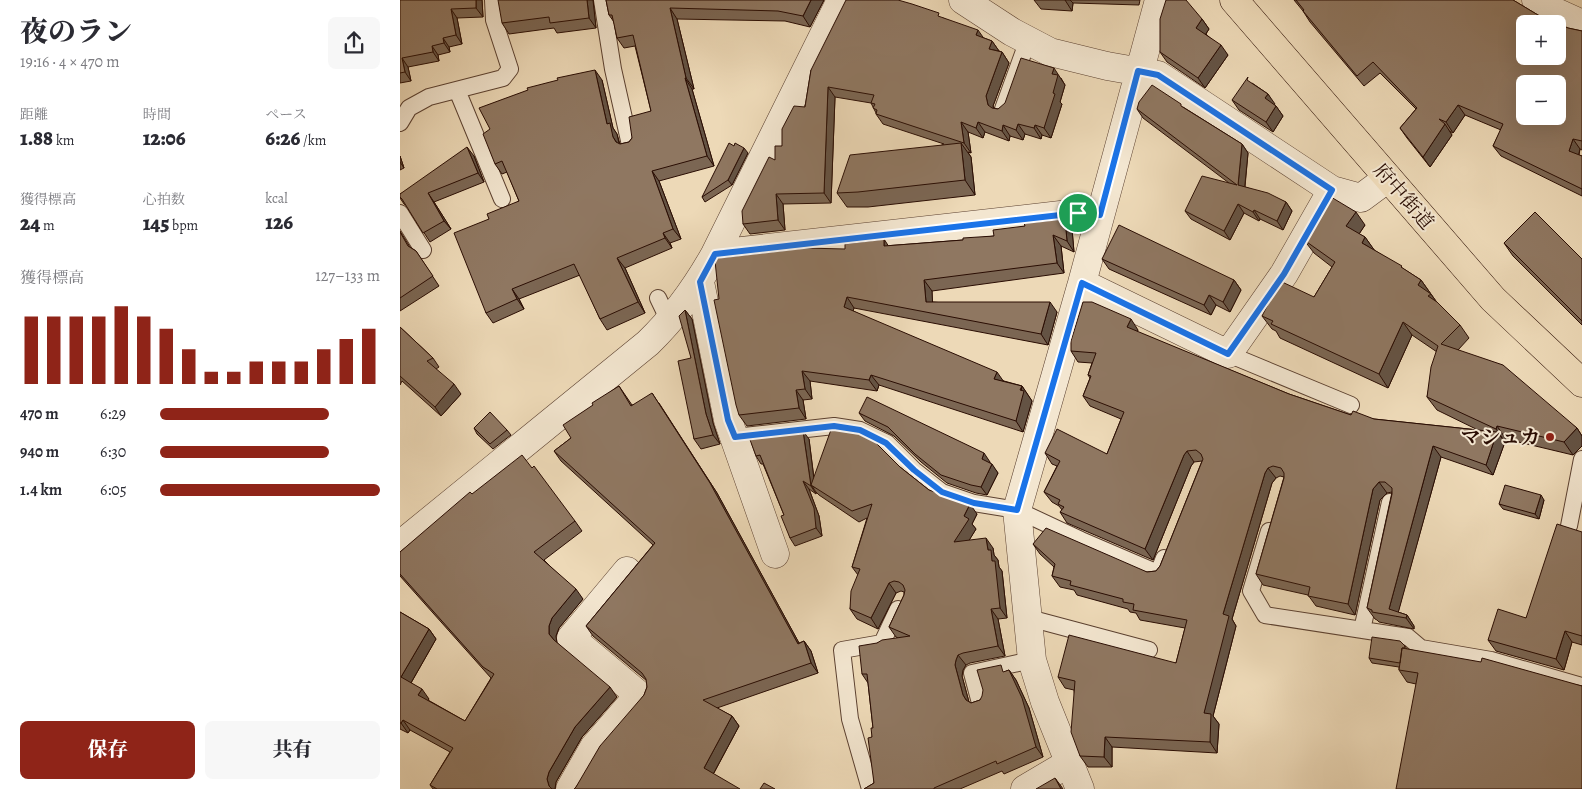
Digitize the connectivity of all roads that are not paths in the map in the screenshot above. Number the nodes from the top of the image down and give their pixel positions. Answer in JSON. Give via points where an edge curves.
{"nodes":[{"id":1,"x":493,"y":0,"type":"edge"},
{"id":2,"x":602,"y":0,"type":"edge"},
{"id":3,"x":841,"y":0,"type":"edge"},
{"id":4,"x":963,"y":0,"type":"edge"},
{"id":5,"x":1159,"y":0,"type":"edge"},
{"id":6,"x":1234,"y":0,"type":"edge"},
{"id":7,"x":1536,"y":0,"type":"edge"},
{"id":8,"x":1582,"y":24,"type":"edge"},
{"id":9,"x":1028,"y":40,"type":"junction"},
{"id":10,"x":1138,"y":71,"type":"junction"},
{"id":11,"x":457,"y":90,"type":"junction"},
{"id":12,"x":1003,"y":109,"type":"edge"},
{"id":13,"x":400,"y":123,"type":"edge"},
{"id":14,"x":630,"y":145,"type":"edge"},
{"id":15,"x":1388,"y":178,"type":"junction"},
{"id":16,"x":1332,"y":190,"type":"junction"},
{"id":17,"x":502,"y":199,"type":"dead end"},
{"id":18,"x":400,"y":213,"type":"edge"},
{"id":19,"x":1100,"y":215,"type":"junction"},
{"id":20,"x":423,"y":250,"type":"dead end"},
{"id":21,"x":715,"y":254,"type":"junction"},
{"id":22,"x":700,"y":282,"type":"junction"},
{"id":23,"x":1082,"y":283,"type":"junction"},
{"id":24,"x":658,"y":298,"type":"dead end"},
{"id":25,"x":670,"y":323,"type":"junction"},
{"id":26,"x":1228,"y":354,"type":"junction"},
{"id":27,"x":1582,"y":383,"type":"edge"},
{"id":28,"x":1351,"y":405,"type":"dead end"},
{"id":29,"x":735,"y":437,"type":"junction"},
{"id":30,"x":1582,"y":460,"type":"edge"},
{"id":31,"x":1390,"y":502,"type":"edge"},
{"id":32,"x":1017,"y":510,"type":"junction"},
{"id":33,"x":1274,"y":512,"type":"edge"},
{"id":34,"x":1569,"y":526,"type":"edge"},
{"id":35,"x":400,"y":545,"type":"edge"},
{"id":36,"x":1168,"y":547,"type":"edge"},
{"id":37,"x":775,"y":554,"type":"dead end"},
{"id":38,"x":627,"y":572,"type":"dead end"},
{"id":39,"x":902,"y":601,"type":"edge"},
{"id":40,"x":1029,"y":618,"type":"junction"},
{"id":41,"x":1362,"y":630,"type":"junction"},
{"id":42,"x":1149,"y":650,"type":"dead end"},
{"id":43,"x":1032,"y":660,"type":"junction"},
{"id":44,"x":1582,"y":686,"type":"edge"},
{"id":45,"x":980,"y":703,"type":"edge"},
{"id":46,"x":1070,"y":763,"type":"junction"},
{"id":47,"x":570,"y":789,"type":"edge"},
{"id":48,"x":870,"y":789,"type":"edge"},
{"id":49,"x":1025,"y":789,"type":"edge"},
{"id":50,"x":1080,"y":789,"type":"edge"}],
"edges":[{"from":1,"to":11,"type":"lane","via":[[494,20],[510,69],[503,78]]},
{"from":2,"to":14,"type":"lane"},
{"from":3,"to":21,"type":"street"},
{"from":4,"to":9,"type":"street"},
{"from":5,"to":10,"type":"street"},
{"from":6,"to":15,"type":"main road","name":"府中街道"},
{"from":7,"to":8,"type":"street"},
{"from":9,"to":10,"type":"street","via":[[1050,52]]},
{"from":9,"to":12,"type":"lane"},
{"from":10,"to":16,"type":"street","via":[[1158,75]]},
{"from":10,"to":19,"type":"street"},
{"from":11,"to":13,"type":"lane","via":[[429,97],[410,108]]},
{"from":11,"to":17,"type":"lane"},
{"from":15,"to":16,"type":"street","via":[[1362,198]]},
{"from":15,"to":27,"type":"main road","name":"府中街道","via":[[1493,299]]},
{"from":16,"to":26,"type":"street","via":[[1284,274]]},
{"from":18,"to":20,"type":"lane"},
{"from":19,"to":21,"type":"street","via":[[1078,213]]},
{"from":19,"to":23,"type":"street"},
{"from":21,"to":22,"type":"street"},
{"from":22,"to":25,"type":"street"},
{"from":22,"to":29,"type":"street","via":[[728,420]]},
{"from":23,"to":26,"type":"street"},
{"from":23,"to":32,"type":"street"},
{"from":24,"to":25,"type":"lane"},
{"from":25,"to":35,"type":"street"},
{"from":26,"to":28,"type":"lane"},
{"from":29,"to":32,"type":"lane","via":[[834,426],[860,430],[886,443],[942,492],[974,503]]},
{"from":29,"to":37,"type":"street"},
{"from":30,"to":34,"type":"lane"},
{"from":31,"to":41,"type":"lane"},
{"from":32,"to":36,"type":"lane","via":[[1158,573]]},
{"from":32,"to":40,"type":"street"},
{"from":33,"to":41,"type":"lane","via":[[1251,592],[1265,614]]},
{"from":38,"to":47,"type":"street","via":[[571,638],[639,696],[594,747]]},
{"from":39,"to":48,"type":"lane","via":[[882,643],[842,650],[850,719]]},
{"from":40,"to":42,"type":"lane"},
{"from":40,"to":43,"type":"street"},
{"from":41,"to":44,"type":"lane","via":[[1408,637],[1421,648],[1492,660]]},
{"from":43,"to":45,"type":"lane","via":[[972,673]]},
{"from":43,"to":46,"type":"street"},
{"from":46,"to":49,"type":"street"},
{"from":46,"to":50,"type":"street"}]}
